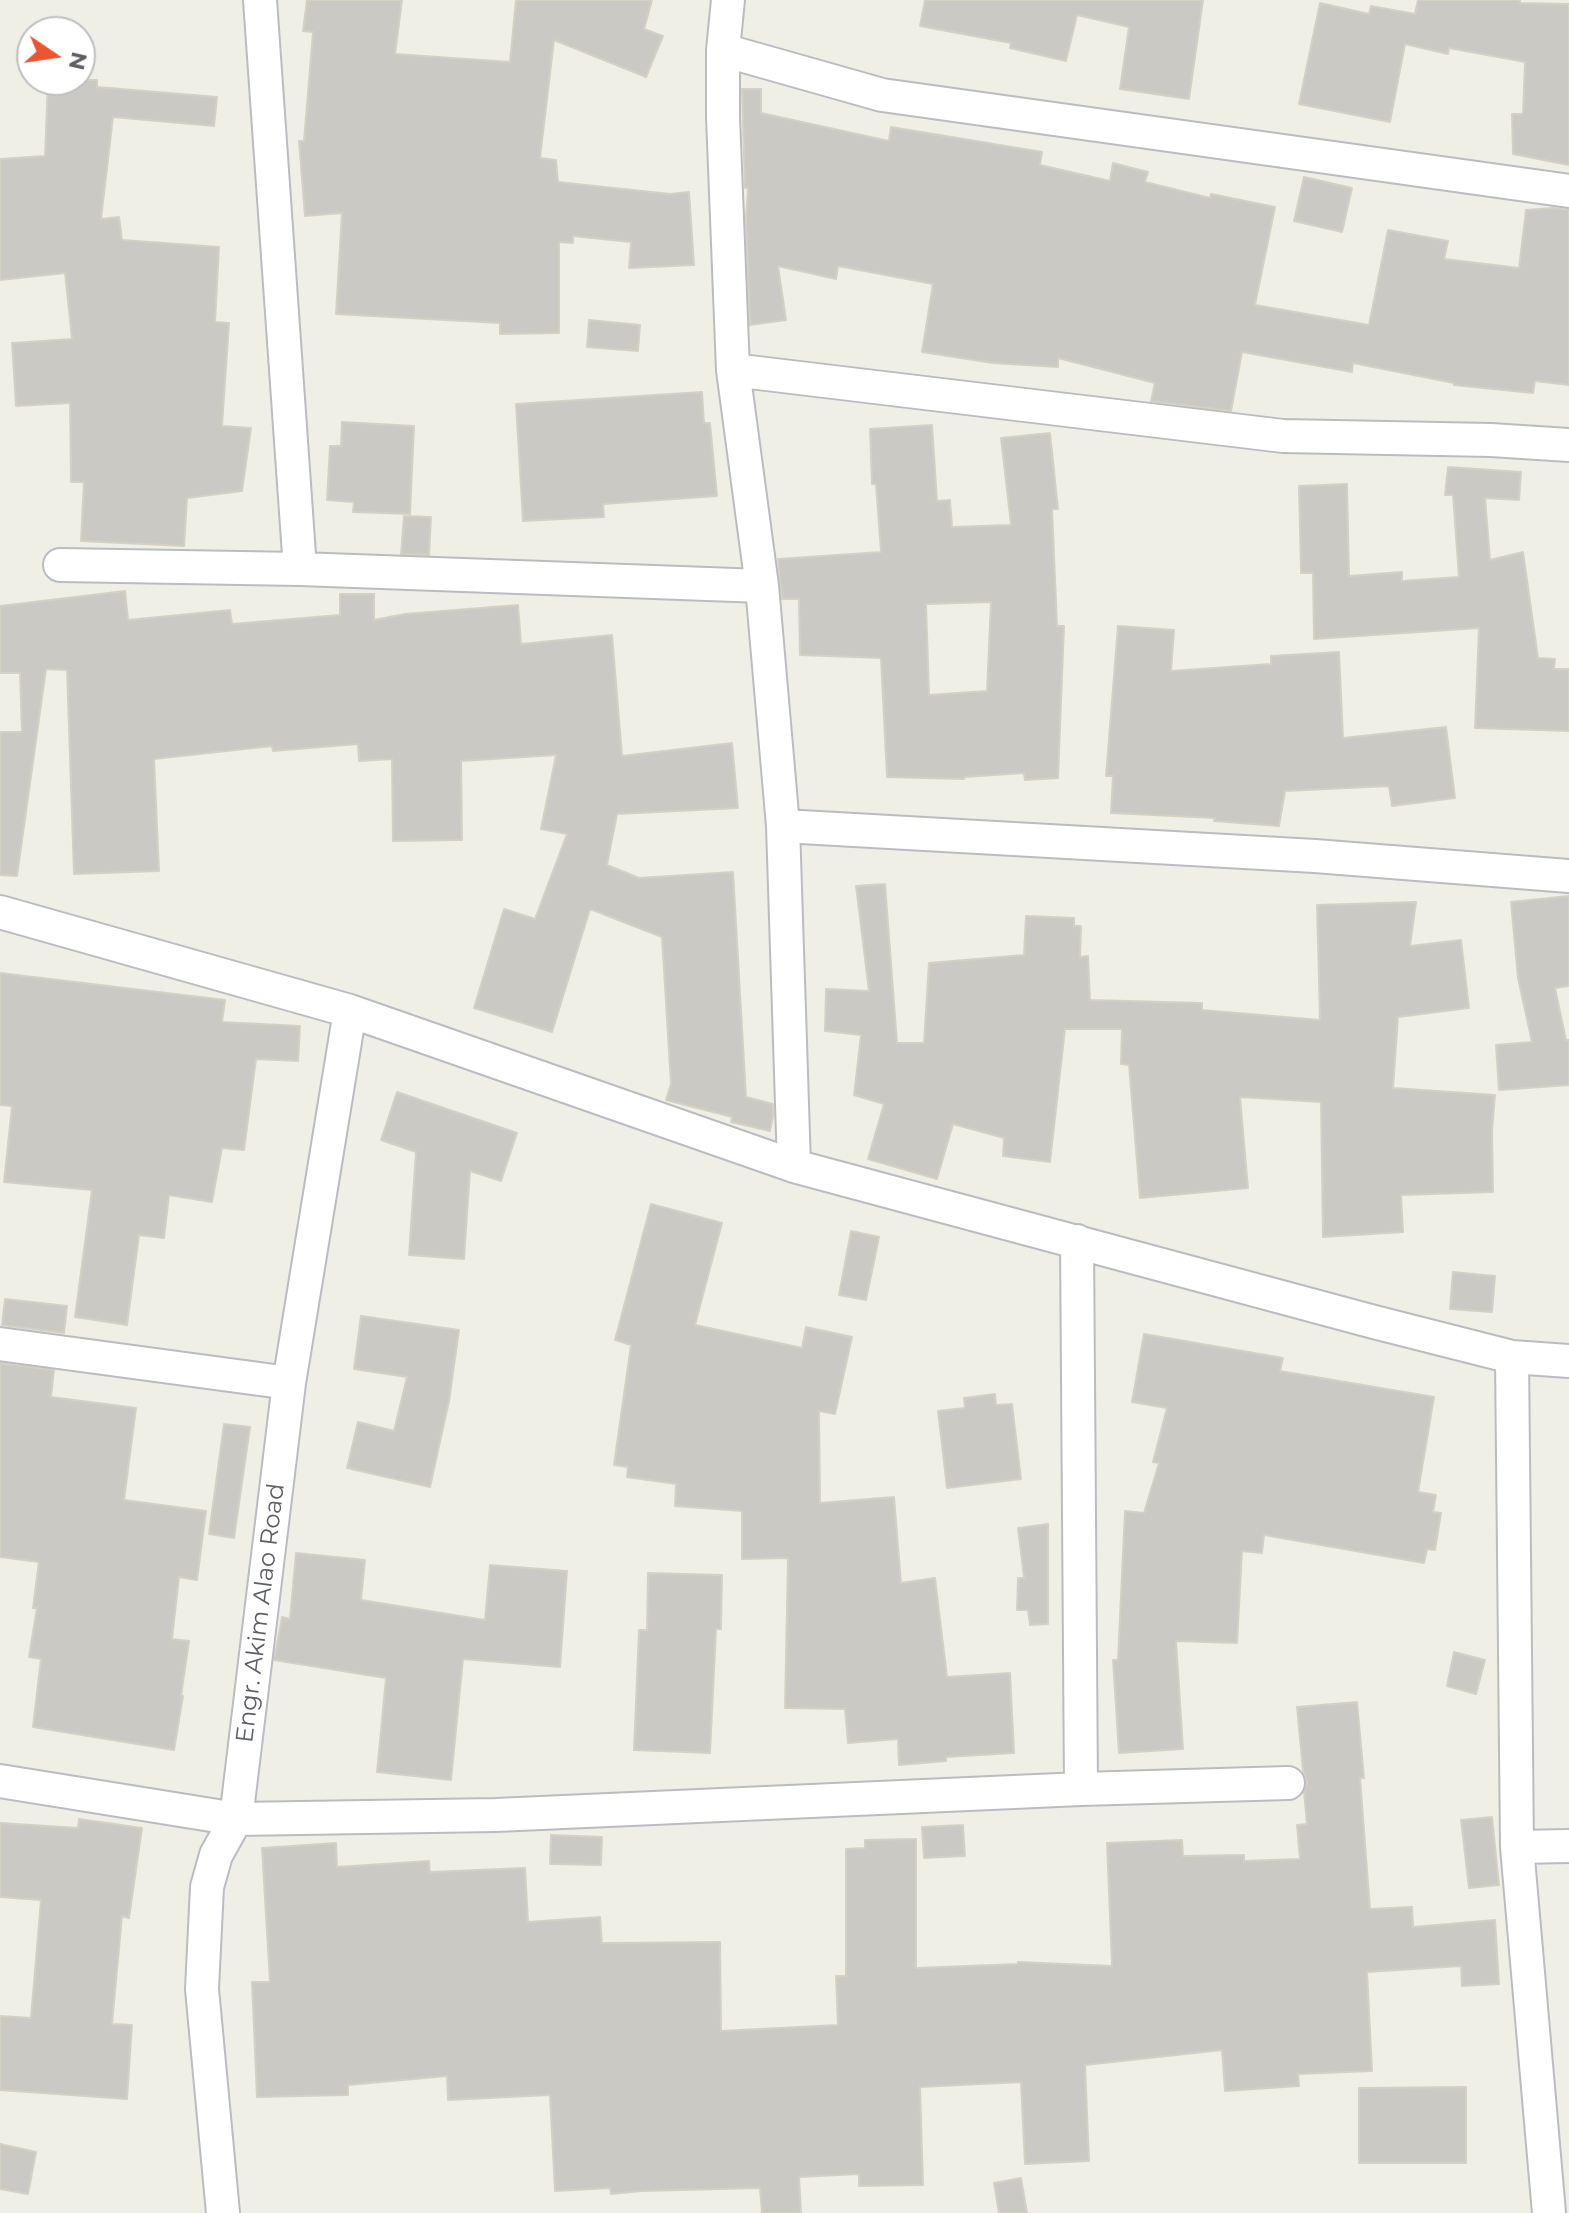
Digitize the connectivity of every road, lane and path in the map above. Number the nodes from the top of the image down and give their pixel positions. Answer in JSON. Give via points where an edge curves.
{"nodes":[{"id":1,"x":260,"y":0,"type":"edge"},
{"id":2,"x":728,"y":0,"type":"edge"},
{"id":3,"x":723,"y":50,"type":"junction"},
{"id":4,"x":1569,"y":191,"type":"edge"},
{"id":5,"x":733,"y":370,"type":"junction"},
{"id":6,"x":1569,"y":445,"type":"edge"},
{"id":7,"x":60,"y":565,"type":"dead end"},
{"id":8,"x":300,"y":569,"type":"junction"},
{"id":9,"x":762,"y":586,"type":"junction"},
{"id":10,"x":783,"y":826,"type":"junction"},
{"id":11,"x":1569,"y":876,"type":"edge"},
{"id":12,"x":0,"y":912,"type":"edge"},
{"id":13,"x":350,"y":1011,"type":"junction"},
{"id":14,"x":794,"y":1166,"type":"junction"},
{"id":15,"x":1077,"y":1241,"type":"junction"},
{"id":16,"x":0,"y":1344,"type":"edge"},
{"id":17,"x":1512,"y":1357,"type":"junction"},
{"id":18,"x":1569,"y":1361,"type":"edge"},
{"id":19,"x":289,"y":1383,"type":"junction"},
{"id":20,"x":0,"y":1781,"type":"edge"},
{"id":21,"x":1288,"y":1783,"type":"dead end"},
{"id":22,"x":1081,"y":1789,"type":"junction"},
{"id":23,"x":236,"y":1819,"type":"junction"},
{"id":24,"x":1569,"y":1846,"type":"edge"},
{"id":25,"x":1517,"y":1847,"type":"junction"},
{"id":26,"x":223,"y":2213,"type":"edge"},
{"id":27,"x":1549,"y":2213,"type":"edge"}],
"edges":[{"from":1,"to":8,"type":"street"},
{"from":2,"to":3,"type":"street"},
{"from":3,"to":4,"type":"street","via":[[882,95]]},
{"from":3,"to":5,"type":"street"},
{"from":5,"to":6,"type":"street","via":[[1283,436]]},
{"from":5,"to":9,"type":"street"},
{"from":7,"to":8,"type":"street"},
{"from":8,"to":9,"type":"street"},
{"from":9,"to":10,"type":"street"},
{"from":10,"to":11,"type":"street"},
{"from":10,"to":14,"type":"street"},
{"from":12,"to":13,"type":"street"},
{"from":13,"to":14,"type":"street"},
{"from":13,"to":19,"type":"street","name":"Engr. Akim Alao Road"},
{"from":14,"to":15,"type":"street"},
{"from":15,"to":17,"type":"street"},
{"from":15,"to":22,"type":"street"},
{"from":16,"to":19,"type":"street"},
{"from":17,"to":18,"type":"street"},
{"from":17,"to":25,"type":"street"},
{"from":19,"to":23,"type":"street","name":"Engr. Akim Alao Road"},
{"from":20,"to":23,"type":"street"},
{"from":21,"to":22,"type":"street"},
{"from":22,"to":23,"type":"street","via":[[496,1815]]},
{"from":23,"to":26,"type":"street","name":"Engr. Akim Alao Road","via":[[216,1855],[207,1887],[202,1989]]},
{"from":24,"to":25,"type":"street"},
{"from":25,"to":27,"type":"street"}]}
